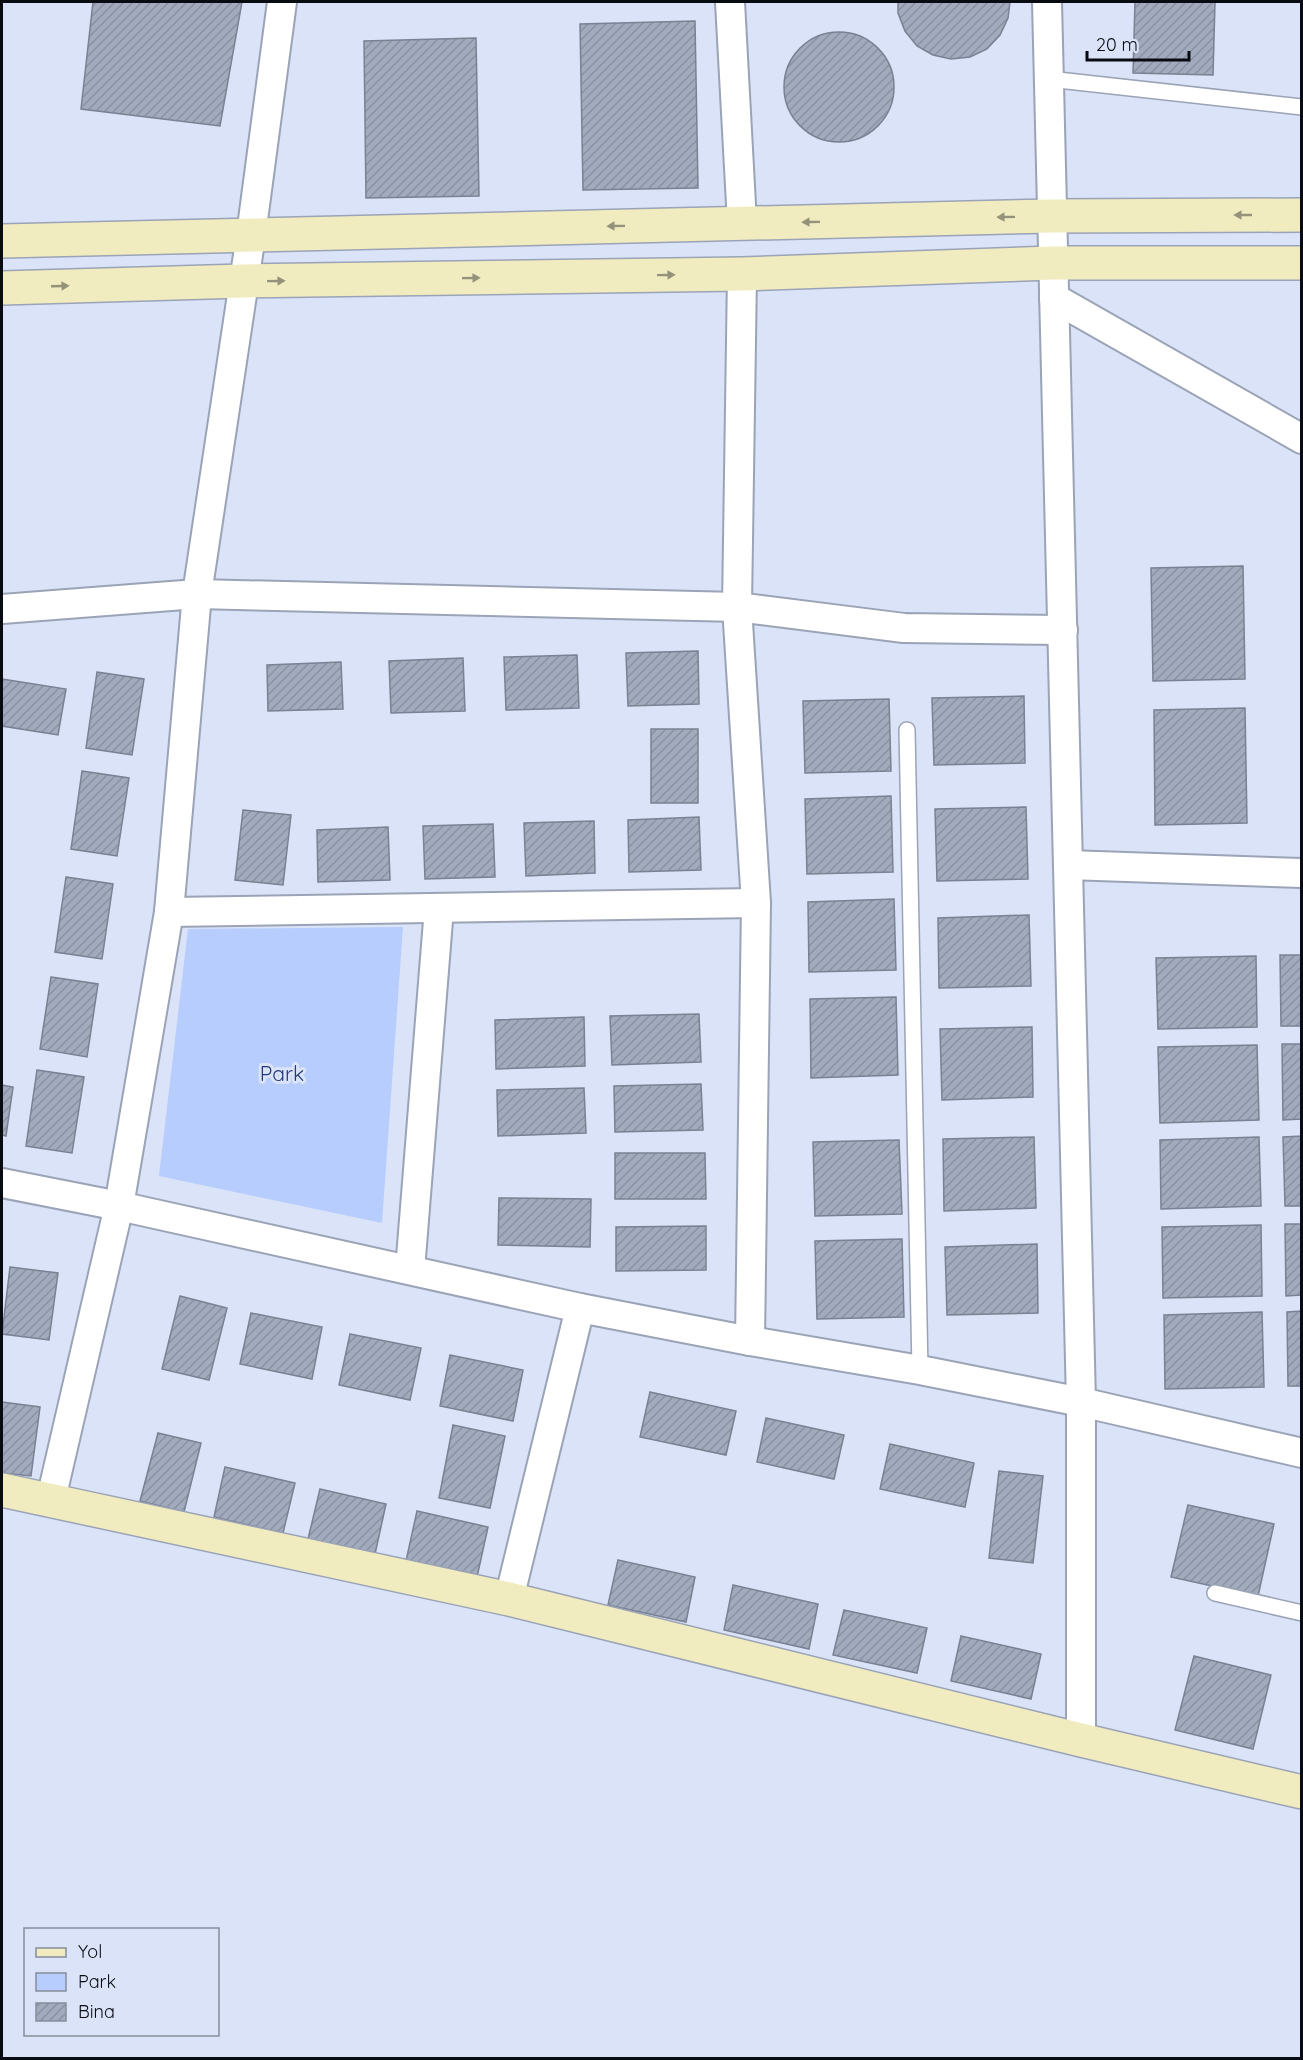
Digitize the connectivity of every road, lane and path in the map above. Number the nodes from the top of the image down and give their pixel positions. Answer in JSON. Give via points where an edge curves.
{"nodes":[{"id":1,"x":282,"y":2,"type":"edge"},
{"id":2,"x":730,"y":2,"type":"edge"},
{"id":3,"x":1047,"y":2,"type":"edge"},
{"id":4,"x":1049,"y":79,"type":"junction"},
{"id":5,"x":1302,"y":107,"type":"edge"},
{"id":6,"x":1302,"y":215,"type":"edge"},
{"id":7,"x":1052,"y":216,"type":"junction"},
{"id":8,"x":742,"y":223,"type":"junction"},
{"id":9,"x":251,"y":235,"type":"junction"},
{"id":10,"x":2,"y":241,"type":"edge"},
{"id":11,"x":1053,"y":263,"type":"junction"},
{"id":12,"x":1302,"y":263,"type":"edge"},
{"id":13,"x":742,"y":274,"type":"junction"},
{"id":14,"x":243,"y":281,"type":"junction"},
{"id":15,"x":2,"y":288,"type":"edge"},
{"id":16,"x":1054,"y":298,"type":"junction"},
{"id":17,"x":1302,"y":439,"type":"edge"},
{"id":18,"x":197,"y":594,"type":"junction"},
{"id":19,"x":736,"y":607,"type":"junction"},
{"id":20,"x":2,"y":609,"type":"edge"},
{"id":21,"x":1063,"y":630,"type":"junction"},
{"id":22,"x":907,"y":730,"type":"dead end"},
{"id":23,"x":1068,"y":865,"type":"junction"},
{"id":24,"x":1302,"y":873,"type":"edge"},
{"id":25,"x":756,"y":903,"type":"junction"},
{"id":26,"x":439,"y":908,"type":"junction"},
{"id":27,"x":169,"y":912,"type":"junction"},
{"id":28,"x":2,"y":1183,"type":"edge"},
{"id":29,"x":119,"y":1206,"type":"junction"},
{"id":30,"x":410,"y":1270,"type":"junction"},
{"id":31,"x":580,"y":1308,"type":"junction"},
{"id":32,"x":750,"y":1341,"type":"junction"},
{"id":33,"x":920,"y":1370,"type":"junction"},
{"id":34,"x":1081,"y":1402,"type":"junction"},
{"id":35,"x":1302,"y":1453,"type":"edge"},
{"id":36,"x":2,"y":1490,"type":"edge"},
{"id":37,"x":51,"y":1499,"type":"junction"},
{"id":38,"x":1215,"y":1593,"type":"dead end"},
{"id":39,"x":509,"y":1599,"type":"junction"},
{"id":40,"x":1302,"y":1613,"type":"edge"},
{"id":41,"x":1081,"y":1740,"type":"junction"},
{"id":42,"x":1302,"y":1792,"type":"edge"}],
"edges":[{"from":1,"to":9,"type":"street"},
{"from":2,"to":8,"type":"street"},
{"from":3,"to":4,"type":"street"},
{"from":4,"to":5,"type":"lane"},
{"from":4,"to":7,"type":"street"},
{"from":6,"to":7,"type":"street","one_way":true},
{"from":7,"to":8,"type":"street","one_way":true},
{"from":7,"to":11,"type":"street"},
{"from":8,"to":9,"type":"street","one_way":true},
{"from":9,"to":10,"type":"street"},
{"from":9,"to":14,"type":"street"},
{"from":11,"to":12,"type":"street"},
{"from":11,"to":13,"type":"street"},
{"from":11,"to":16,"type":"street"},
{"from":14,"to":13,"type":"street","one_way":true},
{"from":13,"to":19,"type":"street"},
{"from":15,"to":14,"type":"street","one_way":true},
{"from":14,"to":18,"type":"street"},
{"from":16,"to":17,"type":"street"},
{"from":16,"to":21,"type":"street"},
{"from":18,"to":19,"type":"street"},
{"from":18,"to":20,"type":"street"},
{"from":18,"to":27,"type":"street"},
{"from":19,"to":21,"type":"street","via":[[904,628]]},
{"from":19,"to":25,"type":"street"},
{"from":21,"to":23,"type":"street"},
{"from":22,"to":33,"type":"lane"},
{"from":23,"to":24,"type":"street"},
{"from":23,"to":34,"type":"street"},
{"from":25,"to":26,"type":"street"},
{"from":25,"to":32,"type":"street"},
{"from":26,"to":27,"type":"street"},
{"from":26,"to":30,"type":"street"},
{"from":27,"to":29,"type":"street"},
{"from":28,"to":29,"type":"street"},
{"from":29,"to":30,"type":"street"},
{"from":29,"to":37,"type":"street"},
{"from":30,"to":31,"type":"street"},
{"from":31,"to":32,"type":"street"},
{"from":31,"to":39,"type":"street"},
{"from":32,"to":33,"type":"street"},
{"from":33,"to":34,"type":"street"},
{"from":34,"to":35,"type":"street"},
{"from":34,"to":41,"type":"street"},
{"from":36,"to":37,"type":"street"},
{"from":37,"to":39,"type":"street"},
{"from":38,"to":40,"type":"lane"},
{"from":39,"to":41,"type":"street"},
{"from":41,"to":42,"type":"street"}]}
